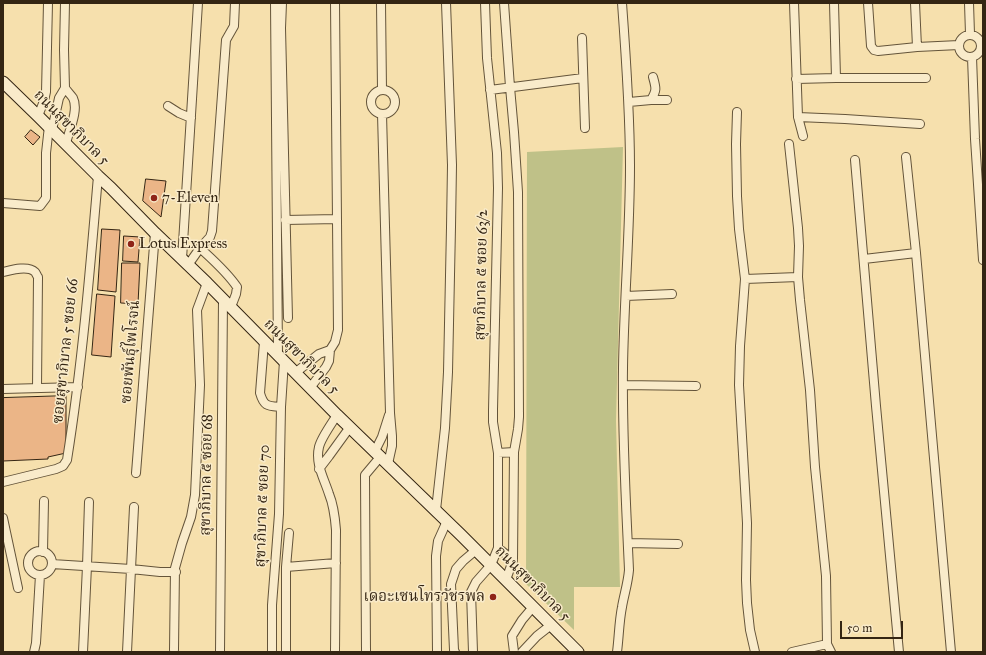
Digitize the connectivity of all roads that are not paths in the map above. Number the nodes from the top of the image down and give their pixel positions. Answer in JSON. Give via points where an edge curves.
{"nodes":[{"id":1,"x":48,"y":3,"type":"edge"},
{"id":2,"x":65,"y":3,"type":"edge"},
{"id":3,"x":198,"y":3,"type":"edge"},
{"id":4,"x":235,"y":3,"type":"edge"},
{"id":5,"x":275,"y":3,"type":"edge"},
{"id":6,"x":282,"y":3,"type":"edge"},
{"id":7,"x":335,"y":3,"type":"edge"},
{"id":8,"x":381,"y":3,"type":"edge"},
{"id":9,"x":446,"y":3,"type":"edge"},
{"id":10,"x":485,"y":3,"type":"edge"},
{"id":11,"x":504,"y":3,"type":"edge"},
{"id":12,"x":622,"y":3,"type":"edge"},
{"id":13,"x":794,"y":3,"type":"edge"},
{"id":14,"x":834,"y":3,"type":"edge"},
{"id":15,"x":868,"y":3,"type":"edge"},
{"id":16,"x":915,"y":3,"type":"edge"},
{"id":17,"x":969,"y":3,"type":"edge"},
{"id":18,"x":970,"y":34,"type":"junction"},
{"id":19,"x":582,"y":38,"type":"dead end"},
{"id":20,"x":959,"y":45,"type":"junction"},
{"id":21,"x":982,"y":45,"type":"edge"},
{"id":22,"x":917,"y":47,"type":"junction"},
{"id":23,"x":972,"y":57,"type":"junction"},
{"id":24,"x":653,"y":77,"type":"dead end"},
{"id":25,"x":583,"y":78,"type":"junction"},
{"id":26,"x":836,"y":78,"type":"junction"},
{"id":27,"x":926,"y":78,"type":"dead end"},
{"id":28,"x":796,"y":79,"type":"junction"},
{"id":29,"x":3,"y":82,"type":"edge"},
{"id":30,"x":510,"y":87,"type":"junction"},
{"id":31,"x":65,"y":88,"type":"junction"},
{"id":32,"x":382,"y":90,"type":"junction"},
{"id":33,"x":490,"y":90,"type":"junction"},
{"id":34,"x":651,"y":100,"type":"junction"},
{"id":35,"x":667,"y":100,"type":"dead end"},
{"id":36,"x":629,"y":102,"type":"junction"},
{"id":37,"x":168,"y":106,"type":"dead end"},
{"id":38,"x":737,"y":112,"type":"dead end"},
{"id":39,"x":382,"y":114,"type":"junction"},
{"id":40,"x":38,"y":116,"type":"junction"},
{"id":41,"x":798,"y":117,"type":"junction"},
{"id":42,"x":191,"y":118,"type":"junction"},
{"id":43,"x":920,"y":124,"type":"dead end"},
{"id":44,"x":50,"y":128,"type":"junction"},
{"id":45,"x":585,"y":128,"type":"dead end"},
{"id":46,"x":803,"y":136,"type":"dead end"},
{"id":47,"x":66,"y":143,"type":"junction"},
{"id":48,"x":789,"y":144,"type":"dead end"},
{"id":49,"x":906,"y":157,"type":"dead end"},
{"id":50,"x":855,"y":160,"type":"dead end"},
{"id":51,"x":98,"y":176,"type":"junction"},
{"id":52,"x":3,"y":203,"type":"edge"},
{"id":53,"x":337,"y":219,"type":"junction"},
{"id":54,"x":285,"y":220,"type":"junction"},
{"id":55,"x":155,"y":233,"type":"junction"},
{"id":56,"x":200,"y":248,"type":"junction"},
{"id":57,"x":916,"y":253,"type":"junction"},
{"id":58,"x":864,"y":258,"type":"junction"},
{"id":59,"x":983,"y":260,"type":"edge"},
{"id":60,"x":185,"y":262,"type":"junction"},
{"id":61,"x":3,"y":272,"type":"edge"},
{"id":62,"x":798,"y":277,"type":"junction"},
{"id":63,"x":745,"y":279,"type":"junction"},
{"id":64,"x":207,"y":283,"type":"junction"},
{"id":65,"x":672,"y":294,"type":"dead end"},
{"id":66,"x":626,"y":296,"type":"junction"},
{"id":67,"x":227,"y":303,"type":"junction"},
{"id":68,"x":288,"y":318,"type":"dead end"},
{"id":69,"x":264,"y":342,"type":"junction"},
{"id":70,"x":330,"y":350,"type":"junction"},
{"id":71,"x":281,"y":359,"type":"junction"},
{"id":72,"x":295,"y":373,"type":"junction"},
{"id":73,"x":623,"y":385,"type":"junction"},
{"id":74,"x":696,"y":386,"type":"dead end"},
{"id":75,"x":78,"y":387,"type":"junction"},
{"id":76,"x":37,"y":388,"type":"junction"},
{"id":77,"x":310,"y":388,"type":"junction"},
{"id":78,"x":3,"y":389,"type":"edge"},
{"id":79,"x":281,"y":408,"type":"junction"},
{"id":80,"x":390,"y":413,"type":"junction"},
{"id":81,"x":337,"y":415,"type":"junction"},
{"id":82,"x":350,"y":427,"type":"junction"},
{"id":83,"x":514,"y":452,"type":"junction"},
{"id":84,"x":498,"y":453,"type":"junction"},
{"id":85,"x":381,"y":457,"type":"junction"},
{"id":86,"x":319,"y":469,"type":"junction"},
{"id":87,"x":136,"y":473,"type":"dead end"},
{"id":88,"x":3,"y":482,"type":"edge"},
{"id":89,"x":44,"y":501,"type":"dead end"},
{"id":90,"x":89,"y":502,"type":"dead end"},
{"id":91,"x":134,"y":507,"type":"dead end"},
{"id":92,"x":436,"y":510,"type":"junction"},
{"id":93,"x":3,"y":518,"type":"edge"},
{"id":94,"x":447,"y":521,"type":"junction"},
{"id":95,"x":289,"y":533,"type":"dead end"},
{"id":96,"x":628,"y":543,"type":"junction"},
{"id":97,"x":678,"y":544,"type":"dead end"},
{"id":98,"x":498,"y":548,"type":"junction"},
{"id":99,"x":476,"y":550,"type":"junction"},
{"id":100,"x":43,"y":552,"type":"junction"},
{"id":101,"x":513,"y":560,"type":"junction"},
{"id":102,"x":336,"y":563,"type":"junction"},
{"id":103,"x":52,"y":564,"type":"junction"},
{"id":104,"x":491,"y":565,"type":"junction"},
{"id":105,"x":87,"y":566,"type":"junction"},
{"id":106,"x":286,"y":567,"type":"junction"},
{"id":107,"x":131,"y":569,"type":"junction"},
{"id":108,"x":176,"y":572,"type":"junction"},
{"id":109,"x":40,"y":575,"type":"junction"},
{"id":110,"x":506,"y":580,"type":"junction"},
{"id":111,"x":18,"y":588,"type":"dead end"},
{"id":112,"x":533,"y":607,"type":"junction"},
{"id":113,"x":551,"y":625,"type":"junction"},
{"id":114,"x":827,"y":644,"type":"junction"},
{"id":115,"x":174,"y":650,"type":"dead end"},
{"id":116,"x":34,"y":652,"type":"edge"},
{"id":117,"x":83,"y":652,"type":"edge"},
{"id":118,"x":127,"y":652,"type":"edge"},
{"id":119,"x":220,"y":652,"type":"edge"},
{"id":120,"x":272,"y":652,"type":"edge"},
{"id":121,"x":286,"y":652,"type":"edge"},
{"id":122,"x":335,"y":652,"type":"edge"},
{"id":123,"x":366,"y":652,"type":"edge"},
{"id":124,"x":437,"y":652,"type":"edge"},
{"id":125,"x":455,"y":652,"type":"edge"},
{"id":126,"x":473,"y":652,"type":"edge"},
{"id":127,"x":514,"y":652,"type":"edge"},
{"id":128,"x":522,"y":652,"type":"edge"},
{"id":129,"x":578,"y":652,"type":"edge"},
{"id":130,"x":618,"y":652,"type":"edge"},
{"id":131,"x":755,"y":652,"type":"edge"},
{"id":132,"x":792,"y":652,"type":"edge"},
{"id":133,"x":831,"y":652,"type":"edge"},
{"id":134,"x":899,"y":652,"type":"edge"},
{"id":135,"x":951,"y":652,"type":"edge"}],
"edges":[{"from":1,"to":40,"type":"street","via":[[46,92]]},
{"from":2,"to":31,"type":"street"},
{"from":3,"to":42,"type":"street"},
{"from":4,"to":56,"type":"street","via":[[234,26],[226,40],[212,231]]},
{"from":5,"to":71,"type":"street","name":"สุขาภิบาล ๕ ซอย 70"},
{"from":6,"to":54,"type":"street"},
{"from":7,"to":53,"type":"street"},
{"from":8,"to":32,"type":"street"},
{"from":9,"to":92,"type":"street","via":[[452,165],[451,235],[445,428]]},
{"from":10,"to":33,"type":"street","name":"สุขาภิบาล ๕ ซอย 63/2"},
{"from":11,"to":30,"type":"street"},
{"from":12,"to":36,"type":"street"},
{"from":13,"to":28,"type":"street"},
{"from":14,"to":26,"type":"street"},
{"from":15,"to":22,"type":"street","via":[[872,49],[878,51]]},
{"from":16,"to":22,"type":"street"},
{"from":17,"to":18,"type":"street"},
{"from":18,"to":20,"type":"street","via":[[962,37]]},
{"from":18,"to":21,"type":"street","via":[[978,38]]},
{"from":19,"to":25,"type":"street"},
{"from":20,"to":22,"type":"street"},
{"from":20,"to":23,"type":"street","via":[[963,54]]},
{"from":21,"to":23,"type":"street","via":[[978,54]]},
{"from":23,"to":59,"type":"street"},
{"from":24,"to":34,"type":"street","via":[[656,90]]},
{"from":25,"to":30,"type":"street"},
{"from":25,"to":45,"type":"street"},
{"from":26,"to":27,"type":"street"},
{"from":26,"to":28,"type":"street"},
{"from":28,"to":41,"type":"street"},
{"from":29,"to":40,"type":"main road","name":"ถนนสุขาภิบาล 5"},
{"from":30,"to":33,"type":"street"},
{"from":30,"to":83,"type":"street","via":[[518,192],[519,417]]},
{"from":31,"to":44,"type":"street","via":[[59,98]]},
{"from":31,"to":47,"type":"street","via":[[75,104]]},
{"from":32,"to":39,"type":"street","via":[[375,93],[371,104],[375,111]]},
{"from":32,"to":39,"type":"street","via":[[391,93],[394,100],[392,109]]},
{"from":33,"to":84,"type":"street","name":"สุขาภิบาล ๕ ซอย 63/2","via":[[498,188],[493,422]]},
{"from":34,"to":35,"type":"street"},
{"from":34,"to":36,"type":"street"},
{"from":36,"to":66,"type":"street","via":[[630,186]]},
{"from":37,"to":42,"type":"street","via":[[179,114]]},
{"from":38,"to":63,"type":"street","via":[[737,196]]},
{"from":39,"to":80,"type":"street"},
{"from":40,"to":44,"type":"main road","name":"ถนนสุขาภิบาล 5"},
{"from":41,"to":43,"type":"street"},
{"from":41,"to":46,"type":"street"},
{"from":42,"to":60,"type":"street"},
{"from":44,"to":47,"type":"main road","name":"ถนนสุขาภิบาล 5"},
{"from":44,"to":52,"type":"street","via":[[46,153],[46,198],[40,206]]},
{"from":47,"to":51,"type":"main road","name":"ถนนสุขาภิบาล 5"},
{"from":48,"to":62,"type":"street","via":[[798,228]]},
{"from":49,"to":57,"type":"street"},
{"from":50,"to":58,"type":"street"},
{"from":51,"to":55,"type":"main road","name":"ถนนสุขาภิบาล 5"},
{"from":51,"to":75,"type":"street","name":"ซอยสุขาภิบาล 5 ซอย 66"},
{"from":53,"to":54,"type":"street"},
{"from":53,"to":70,"type":"street","via":[[338,330]]},
{"from":54,"to":68,"type":"street"},
{"from":55,"to":60,"type":"main road","name":"ถนนสุขาภิบาล 5"},
{"from":55,"to":87,"type":"street","name":"ซอยพันธ์ุไพโรจน์"},
{"from":56,"to":60,"type":"street"},
{"from":56,"to":67,"type":"street","name":"สุขาภิบาล ๕ ซอย 68","via":[[237,287],[236,294]]},
{"from":57,"to":58,"type":"street"},
{"from":57,"to":135,"type":"street"},
{"from":58,"to":134,"type":"street"},
{"from":60,"to":64,"type":"main road","name":"ถนนสุขาภิบาล 5"},
{"from":61,"to":76,"type":"street","via":[[25,268],[31,269],[38,277]]},
{"from":62,"to":63,"type":"street"},
{"from":62,"to":114,"type":"street","via":[[826,576]]},
{"from":63,"to":131,"type":"street","via":[[739,385],[747,523],[747,603]]},
{"from":64,"to":67,"type":"main road","name":"ถนนสุขาภิบาล 5"},
{"from":64,"to":108,"type":"street","via":[[197,310],[200,386],[195,495]]},
{"from":65,"to":66,"type":"street"},
{"from":66,"to":73,"type":"street"},
{"from":67,"to":69,"type":"main road","name":"ถนนสุขาภิบาล 5"},
{"from":67,"to":119,"type":"street","name":"สุขาภิบาล ๕ ซอย 68"},
{"from":69,"to":71,"type":"main road","name":"ถนนสุขาภิบาล 5"},
{"from":69,"to":79,"type":"street","via":[[260,394],[262,402]]},
{"from":70,"to":72,"type":"street","via":[[319,354]]},
{"from":70,"to":77,"type":"street","via":[[326,367]]},
{"from":71,"to":72,"type":"main road","name":"ถนนสุขาภิบาล 5"},
{"from":71,"to":79,"type":"street","name":"สุขาภิบาล ๕ ซอย 70"},
{"from":72,"to":77,"type":"main road","name":"ถนนสุขาภิบาล 5"},
{"from":73,"to":74,"type":"street"},
{"from":73,"to":96,"type":"street"},
{"from":75,"to":76,"type":"street"},
{"from":75,"to":88,"type":"street","name":"ซอยสุขาภิบาล 5 ซอย 66","via":[[67,460],[63,466]]},
{"from":76,"to":78,"type":"street"},
{"from":77,"to":81,"type":"main road","name":"ถนนสุขาภิบาล 5"},
{"from":79,"to":120,"type":"street","name":"สุขาภิบาล ๕ ซอย 70"},
{"from":80,"to":85,"type":"street"},
{"from":80,"to":85,"type":"street","via":[[392,446]]},
{"from":81,"to":82,"type":"main road","name":"ถนนสุขาภิบาล 5"},
{"from":81,"to":86,"type":"street","via":[[319,445]]},
{"from":82,"to":85,"type":"main road","name":"ถนนสุขาภิบาล 5"},
{"from":82,"to":86,"type":"street"},
{"from":83,"to":84,"type":"street"},
{"from":83,"to":101,"type":"street"},
{"from":84,"to":98,"type":"street","name":"สุขาภิบาล ๕ ซอย 63/2"},
{"from":85,"to":92,"type":"main road","name":"ถนนสุขาภิบาล 5"},
{"from":85,"to":123,"type":"street","via":[[365,475]]},
{"from":86,"to":102,"type":"street","via":[[335,513]]},
{"from":89,"to":100,"type":"street"},
{"from":90,"to":105,"type":"street"},
{"from":91,"to":107,"type":"street"},
{"from":92,"to":94,"type":"main road","name":"ถนนสุขาภิบาล 5"},
{"from":93,"to":111,"type":"street"},
{"from":94,"to":99,"type":"main road","name":"ถนนสุขาภิบาล 5"},
{"from":94,"to":124,"type":"street","via":[[438,541],[436,556]]},
{"from":95,"to":106,"type":"street"},
{"from":96,"to":97,"type":"street"},
{"from":96,"to":130,"type":"street","via":[[628,576]]},
{"from":98,"to":101,"type":"street"},
{"from":98,"to":104,"type":"street"},
{"from":99,"to":104,"type":"main road","name":"ถนนสุขาภิบาล 5"},
{"from":99,"to":125,"type":"street","via":[[456,569],[451,584]]},
{"from":100,"to":103,"type":"street","via":[[48,554]]},
{"from":100,"to":109,"type":"street","via":[[34,553],[28,562],[31,571]]},
{"from":101,"to":110,"type":"street"},
{"from":102,"to":106,"type":"street"},
{"from":102,"to":122,"type":"street"},
{"from":103,"to":105,"type":"street"},
{"from":103,"to":109,"type":"street","via":[[49,572]]},
{"from":104,"to":110,"type":"main road","name":"ถนนสุขาภิบาล 5"},
{"from":104,"to":126,"type":"street","via":[[471,592]]},
{"from":105,"to":107,"type":"street"},
{"from":105,"to":117,"type":"street"},
{"from":106,"to":121,"type":"street"},
{"from":107,"to":108,"type":"street"},
{"from":107,"to":118,"type":"street"},
{"from":108,"to":115,"type":"street"},
{"from":109,"to":116,"type":"street"},
{"from":110,"to":112,"type":"main road","name":"ถนนสุขาภิบาล 5"},
{"from":112,"to":113,"type":"main road","name":"ถนนสุขาภิบาล 5"},
{"from":112,"to":127,"type":"street","via":[[512,636]]},
{"from":113,"to":128,"type":"street"},
{"from":113,"to":129,"type":"main road","name":"ถนนสุขาภิบาล 5"},
{"from":114,"to":132,"type":"street"},
{"from":114,"to":133,"type":"street"}]}
